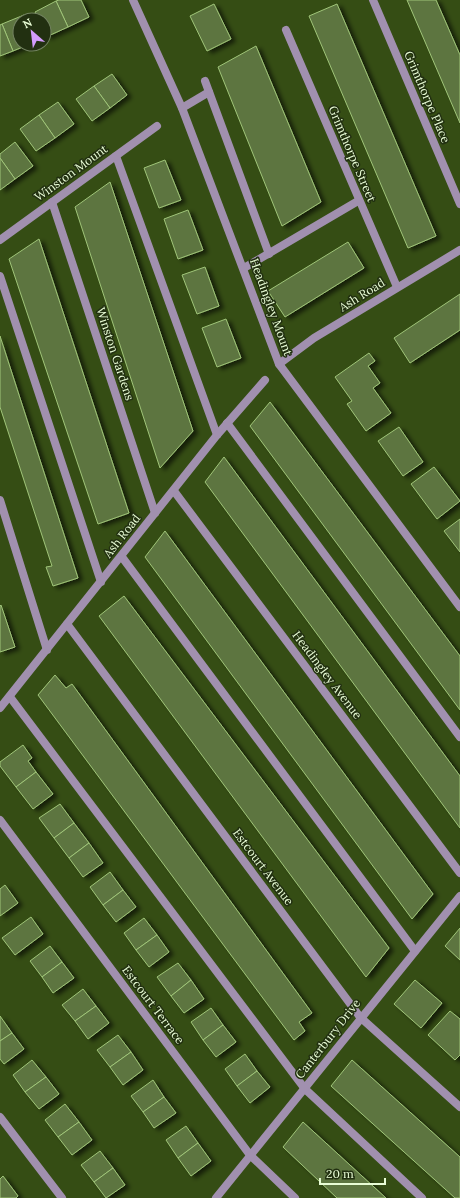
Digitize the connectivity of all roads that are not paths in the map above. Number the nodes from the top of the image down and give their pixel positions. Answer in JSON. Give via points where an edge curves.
{"nodes":[{"id":1,"x":133,"y":0,"type":"edge"},
{"id":2,"x":373,"y":0,"type":"edge"},
{"id":3,"x":286,"y":30,"type":"dead end"},
{"id":4,"x":205,"y":81,"type":"dead end"},
{"id":5,"x":209,"y":92,"type":"junction"},
{"id":6,"x":182,"y":108,"type":"junction"},
{"id":7,"x":157,"y":126,"type":"dead end"},
{"id":8,"x":116,"y":156,"type":"junction"},
{"id":9,"x":358,"y":201,"type":"junction"},
{"id":10,"x":52,"y":202,"type":"junction"},
{"id":11,"x":460,"y":204,"type":"edge"},
{"id":12,"x":0,"y":240,"type":"edge"},
{"id":13,"x":460,"y":250,"type":"edge"},
{"id":14,"x":269,"y":254,"type":"junction"},
{"id":15,"x":244,"y":268,"type":"junction"},
{"id":16,"x":0,"y":276,"type":"edge"},
{"id":17,"x":397,"y":287,"type":"junction"},
{"id":18,"x":279,"y":364,"type":"junction"},
{"id":19,"x":265,"y":380,"type":"dead end"},
{"id":20,"x":228,"y":423,"type":"junction"},
{"id":21,"x":217,"y":435,"type":"junction"},
{"id":22,"x":174,"y":491,"type":"junction"},
{"id":23,"x":0,"y":500,"type":"edge"},
{"id":24,"x":155,"y":513,"type":"junction"},
{"id":25,"x":122,"y":557,"type":"junction"},
{"id":26,"x":101,"y":582,"type":"junction"},
{"id":27,"x":460,"y":607,"type":"edge"},
{"id":28,"x":67,"y":624,"type":"junction"},
{"id":29,"x":48,"y":650,"type":"junction"},
{"id":30,"x":10,"y":696,"type":"junction"},
{"id":31,"x":0,"y":708,"type":"edge"},
{"id":32,"x":460,"y":737,"type":"edge"},
{"id":33,"x":0,"y":820,"type":"edge"},
{"id":34,"x":460,"y":873,"type":"edge"},
{"id":35,"x":460,"y":896,"type":"edge"},
{"id":36,"x":415,"y":951,"type":"junction"},
{"id":37,"x":360,"y":1018,"type":"junction"},
{"id":38,"x":305,"y":1089,"type":"junction"},
{"id":39,"x":460,"y":1107,"type":"edge"},
{"id":40,"x":0,"y":1117,"type":"edge"},
{"id":41,"x":250,"y":1155,"type":"junction"},
{"id":42,"x":62,"y":1198,"type":"edge"},
{"id":43,"x":216,"y":1198,"type":"edge"},
{"id":44,"x":296,"y":1198,"type":"edge"},
{"id":45,"x":422,"y":1198,"type":"edge"}],
"edges":[{"from":1,"to":6,"type":"street","name":"Headingley Mount"},
{"from":2,"to":11,"type":"street","name":"Grimthorpe Place"},
{"from":3,"to":9,"type":"street","name":"Grimthorpe Street"},
{"from":4,"to":5,"type":"street"},
{"from":5,"to":6,"type":"street"},
{"from":5,"to":14,"type":"street"},
{"from":6,"to":15,"type":"street","name":"Headingley Mount"},
{"from":7,"to":8,"type":"street","name":"Winston Mount"},
{"from":8,"to":10,"type":"street","name":"Winston Mount"},
{"from":8,"to":21,"type":"street"},
{"from":9,"to":14,"type":"street"},
{"from":9,"to":17,"type":"street","name":"Grimthorpe Street"},
{"from":10,"to":12,"type":"street","name":"Winston Mount"},
{"from":10,"to":24,"type":"street","name":"Winston Gardens"},
{"from":13,"to":17,"type":"street","name":"Ash Road"},
{"from":14,"to":15,"type":"street"},
{"from":15,"to":18,"type":"street","name":"Headingley Mount"},
{"from":16,"to":26,"type":"street"},
{"from":17,"to":18,"type":"street","name":"Ash Road","via":[[314,338]]},
{"from":18,"to":27,"type":"street","name":"Headingley Mount"},
{"from":19,"to":20,"type":"street","name":"Ash Road"},
{"from":20,"to":21,"type":"street","name":"Ash Road"},
{"from":20,"to":32,"type":"street"},
{"from":21,"to":22,"type":"street","name":"Ash Road"},
{"from":22,"to":24,"type":"street","name":"Ash Road"},
{"from":22,"to":34,"type":"street","name":"Headingley Avenue"},
{"from":23,"to":29,"type":"street"},
{"from":24,"to":25,"type":"street","name":"Ash Road"},
{"from":25,"to":26,"type":"street","name":"Ash Road"},
{"from":25,"to":36,"type":"street"},
{"from":26,"to":28,"type":"street","name":"Ash Road"},
{"from":28,"to":29,"type":"street","name":"Ash Road"},
{"from":28,"to":37,"type":"street","name":"Estcourt Avenue"},
{"from":29,"to":30,"type":"street","name":"Ash Road"},
{"from":30,"to":31,"type":"street","name":"Ash Road"},
{"from":30,"to":38,"type":"street"},
{"from":33,"to":41,"type":"street","name":"Estcourt Terrace"},
{"from":35,"to":36,"type":"street","name":"Canterbury Drive"},
{"from":36,"to":37,"type":"street","name":"Canterbury Drive"},
{"from":37,"to":38,"type":"street","name":"Canterbury Drive"},
{"from":37,"to":39,"type":"street","name":"Estcourt Avenue"},
{"from":38,"to":41,"type":"street","name":"Canterbury Drive"},
{"from":38,"to":45,"type":"street"},
{"from":40,"to":42,"type":"street"},
{"from":41,"to":43,"type":"street","name":"Canterbury Drive"},
{"from":41,"to":44,"type":"street","name":"Estcourt Terrace"}]}
